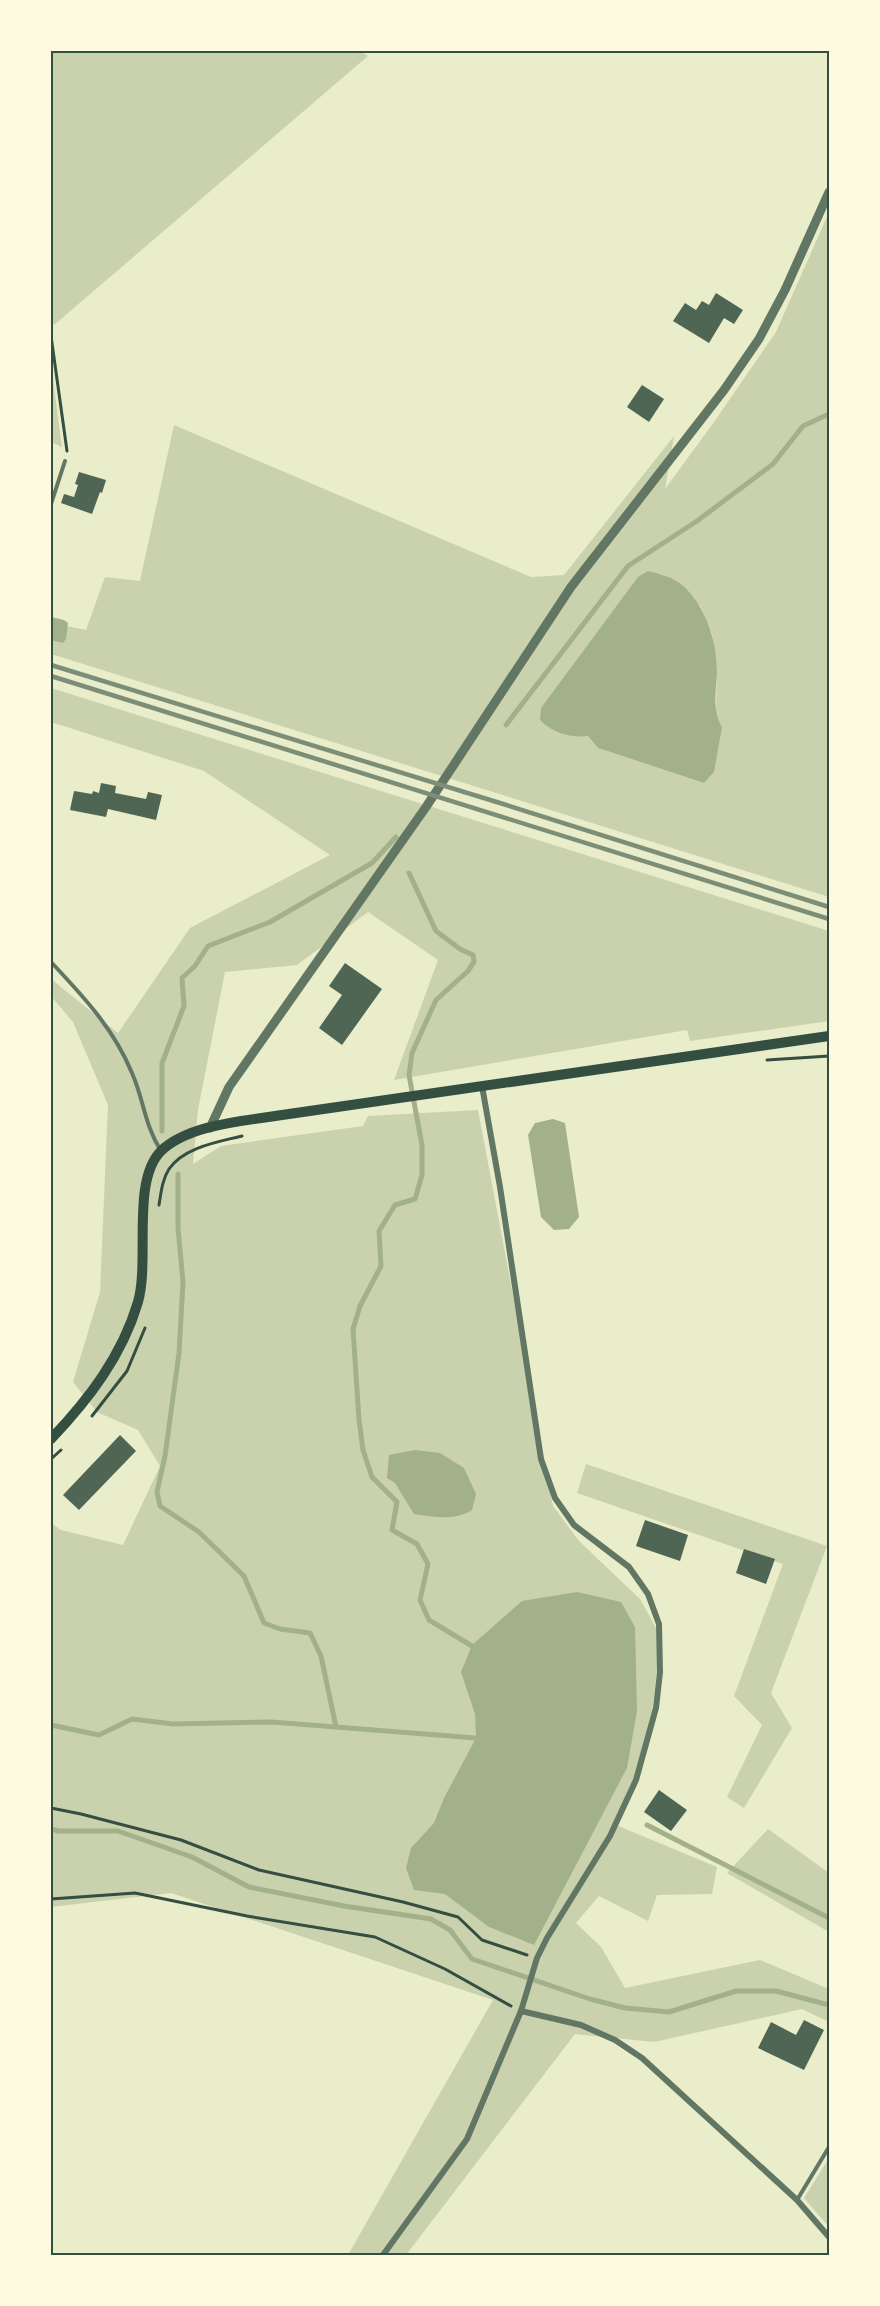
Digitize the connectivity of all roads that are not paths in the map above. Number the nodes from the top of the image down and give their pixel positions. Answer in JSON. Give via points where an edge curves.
{"nodes":[{"id":1,"x":829,"y":192,"type":"edge"},
{"id":2,"x":65,"y":461,"type":"road end"},
{"id":3,"x":51,"y":504,"type":"edge"},
{"id":4,"x":51,"y":962,"type":"edge"},
{"id":5,"x":829,"y":1036,"type":"edge"},
{"id":6,"x":482,"y":1086,"type":"junction"},
{"id":7,"x":210,"y":1128,"type":"junction"},
{"id":8,"x":161,"y":1151,"type":"junction"},
{"id":9,"x":51,"y":1439,"type":"edge"},
{"id":10,"x":521,"y":2011,"type":"junction"},
{"id":11,"x":829,"y":2147,"type":"edge"},
{"id":12,"x":797,"y":2200,"type":"junction"},
{"id":13,"x":829,"y":2237,"type":"edge"},
{"id":14,"x":383,"y":2255,"type":"edge"}],
"edges":[{"from":1,"to":7,"type":"street","via":[[759,339],[572,587],[426,807],[228,1087]]},
{"from":2,"to":3,"type":"lane"},
{"from":4,"to":8,"type":"lane","via":[[117,1041],[134,1075],[150,1134]]},
{"from":5,"to":6,"type":"main road"},
{"from":6,"to":7,"type":"main road"},
{"from":6,"to":10,"type":"street","via":[[541,1459],[555,1498],[574,1525],[629,1567],[648,1594],[659,1624],[656,1708],[636,1780],[610,1836],[537,1958]]},
{"from":7,"to":8,"type":"main road","via":[[178,1139]]},
{"from":8,"to":9,"type":"main road","via":[[146,1186],[143,1267],[128,1331],[110,1367]]},
{"from":10,"to":12,"type":"street","via":[[581,2025],[633,2052]]},
{"from":10,"to":14,"type":"street","via":[[467,2139]]},
{"from":11,"to":12,"type":"lane"},
{"from":12,"to":13,"type":"street"}]}
